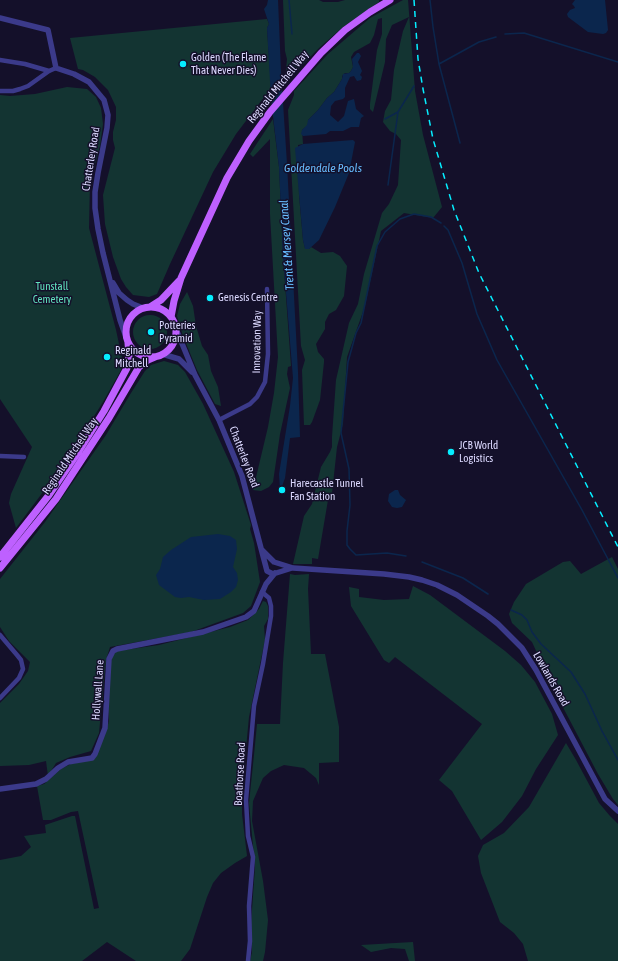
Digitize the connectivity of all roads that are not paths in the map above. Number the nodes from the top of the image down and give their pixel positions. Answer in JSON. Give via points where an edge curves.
{"nodes":[{"id":1,"x":390,"y":0,"type":"edge"},
{"id":2,"x":0,"y":18,"type":"edge"},
{"id":3,"x":0,"y":60,"type":"edge"},
{"id":4,"x":56,"y":68,"type":"junction"},
{"id":5,"x":49,"y":71,"type":"junction"},
{"id":6,"x":0,"y":91,"type":"edge"},
{"id":7,"x":181,"y":278,"type":"junction"},
{"id":8,"x":111,"y":280,"type":"junction"},
{"id":9,"x":267,"y":289,"type":"dead end"},
{"id":10,"x":146,"y":307,"type":"junction"},
{"id":11,"x":171,"y":317,"type":"junction"},
{"id":12,"x":176,"y":329,"type":"junction"},
{"id":13,"x":127,"y":340,"type":"junction"},
{"id":14,"x":158,"y":356,"type":"junction"},
{"id":15,"x":195,"y":375,"type":"junction"},
{"id":16,"x":219,"y":420,"type":"junction"},
{"id":17,"x":0,"y":456,"type":"edge"},
{"id":18,"x":20,"y":458,"type":"dead end"},
{"id":19,"x":262,"y":550,"type":"junction"},
{"id":20,"x":0,"y":557,"type":"edge"},
{"id":21,"x":275,"y":562,"type":"junction"},
{"id":22,"x":267,"y":567,"type":"junction"},
{"id":23,"x":0,"y":568,"type":"edge"},
{"id":24,"x":293,"y":568,"type":"junction"},
{"id":25,"x":276,"y":572,"type":"junction"},
{"id":26,"x":266,"y":584,"type":"junction"},
{"id":27,"x":262,"y":592,"type":"junction"},
{"id":28,"x":0,"y":635,"type":"edge"},
{"id":29,"x":0,"y":638,"type":"edge"},
{"id":30,"x":6,"y":643,"type":"junction"},
{"id":31,"x":0,"y":698,"type":"edge"},
{"id":32,"x":0,"y":789,"type":"edge"},
{"id":33,"x":618,"y":811,"type":"edge"},
{"id":34,"x":248,"y":961,"type":"edge"}],
"edges":[{"from":1,"to":7,"type":"main road","name":"Reginald Mitchell Way","via":[[344,30],[270,112],[249,141],[228,178]]},
{"from":2,"to":4,"type":"street","via":[[48,30]]},
{"from":3,"to":5,"type":"street"},
{"from":4,"to":5,"type":"street"},
{"from":4,"to":8,"type":"street","name":"Chatterley Road","via":[[90,82],[107,108],[107,128],[95,192],[95,208]]},
{"from":5,"to":6,"type":"street","via":[[28,86],[13,91]]},
{"from":7,"to":10,"type":"main road","name":"Reginald Mitchell Way","via":[[161,300]]},
{"from":7,"to":11,"type":"main road","name":"Reginald Mitchell Way"},
{"from":8,"to":10,"type":"street","name":"Chatterley Road","via":[[127,300]]},
{"from":8,"to":13,"type":"street","name":"Chatterley Road"},
{"from":9,"to":16,"type":"street","name":"Innovation Way","via":[[268,354],[265,382],[258,397],[250,404]]},
{"from":10,"to":11,"type":"main road","via":[[163,310]]},
{"from":10,"to":13,"type":"main road","via":[[134,313],[129,320],[126,328]]},
{"from":11,"to":12,"type":"main road"},
{"from":12,"to":14,"type":"main road","via":[[172,345]]},
{"from":12,"to":15,"type":"street","name":"Chatterley Road"},
{"from":13,"to":14,"type":"main road","via":[[141,355]]},
{"from":13,"to":20,"type":"main road","name":"Reginald Mitchell Way","via":[[129,363],[104,410],[49,495]]},
{"from":14,"to":15,"type":"street","name":"Chatterley Road","via":[[179,359]]},
{"from":14,"to":23,"type":"main road","name":"Reginald Mitchell Way","via":[[139,368],[56,499]]},
{"from":15,"to":16,"type":"street","name":"Chatterley Road"},
{"from":16,"to":19,"type":"street","name":"Chatterley Road","via":[[242,476]]},
{"from":17,"to":18,"type":"street"},
{"from":19,"to":21,"type":"street","name":"Chatterley Road"},
{"from":19,"to":22,"type":"street","name":"Chatterley Road"},
{"from":21,"to":22,"type":"street","via":[[269,563]]},
{"from":21,"to":24,"type":"street","name":"Lowlands Road"},
{"from":21,"to":25,"type":"street","via":[[278,566]]},
{"from":22,"to":25,"type":"street","via":[[270,573]]},
{"from":22,"to":26,"type":"street","name":"Hollywall Lane"},
{"from":24,"to":25,"type":"street","name":"Lowlands Road"},
{"from":24,"to":33,"type":"street","name":"Lowlands Road","via":[[409,577],[437,585],[488,616],[518,644],[533,665],[606,799]]},
{"from":25,"to":26,"type":"street","name":"Hollywall Lane"},
{"from":26,"to":27,"type":"street","name":"Hollywall Lane"},
{"from":27,"to":32,"type":"street","name":"Hollywall Lane","via":[[254,611],[246,617],[192,634],[113,651],[109,659],[105,728],[92,758],[68,762],[36,784]]},
{"from":27,"to":34,"type":"street","name":"Boathorse Road","via":[[269,598],[271,616],[254,706],[246,800],[252,857]]},
{"from":28,"to":30,"type":"street"},
{"from":29,"to":30,"type":"street"},
{"from":30,"to":31,"type":"street","via":[[21,660],[23,669],[19,678]]}]}
